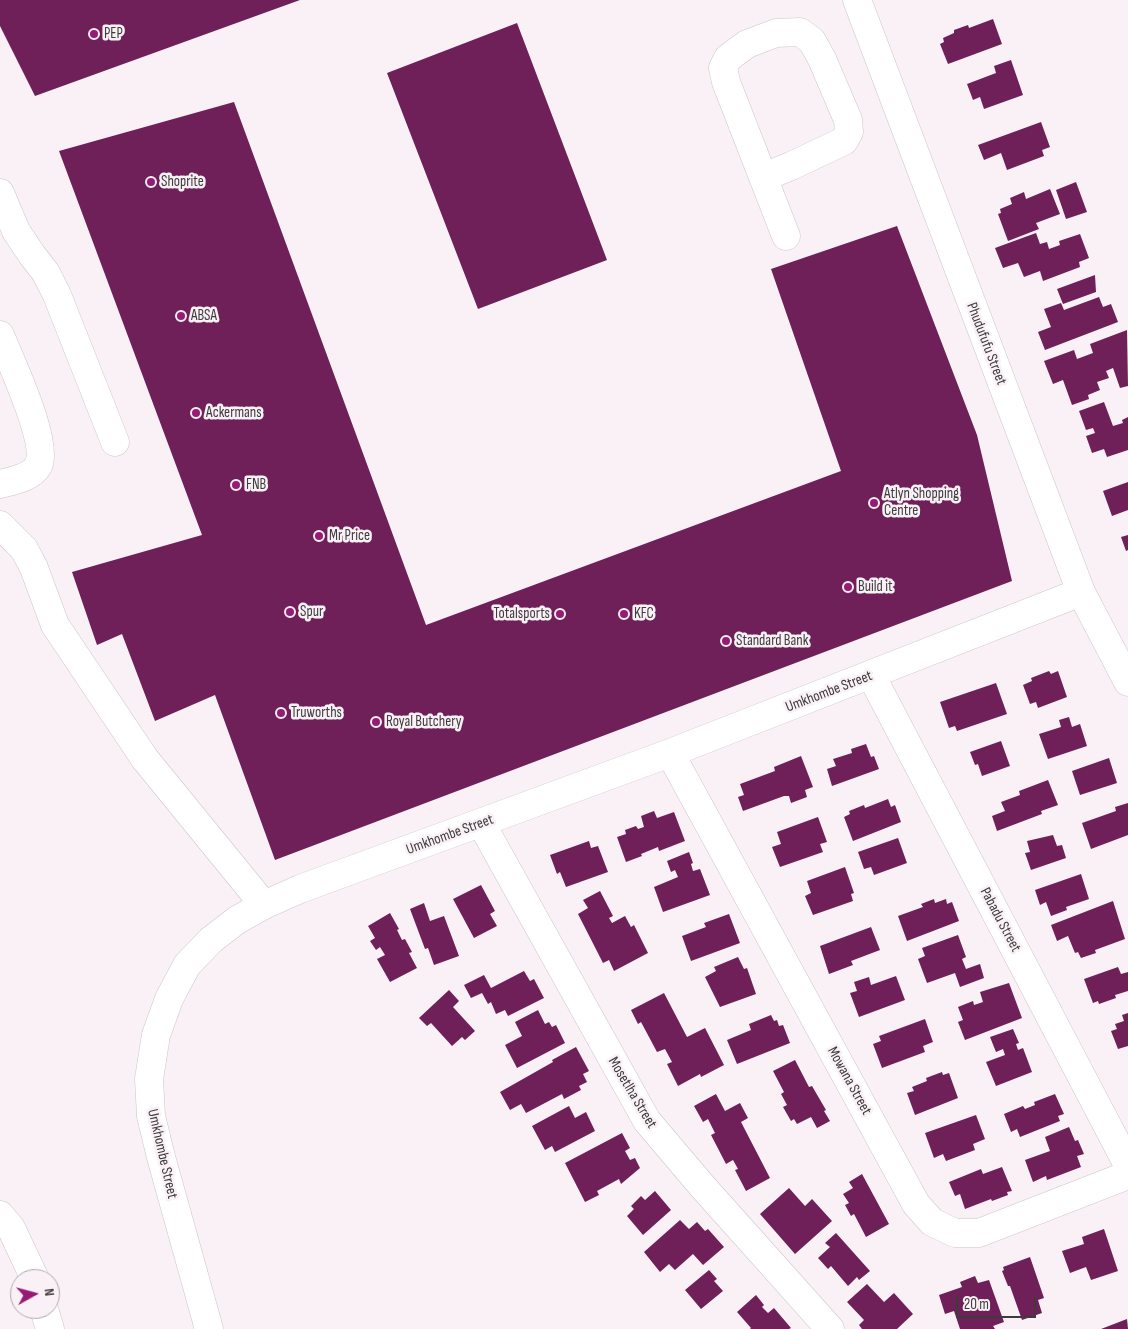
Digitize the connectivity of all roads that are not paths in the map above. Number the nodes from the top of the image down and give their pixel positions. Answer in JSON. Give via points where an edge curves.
{"nodes":[{"id":1,"x":857,"y":0,"type":"edge"},
{"id":2,"x":764,"y":177,"type":"junction"},
{"id":3,"x":0,"y":193,"type":"edge"},
{"id":4,"x":786,"y":236,"type":"dead end"},
{"id":5,"x":0,"y":335,"type":"edge"},
{"id":6,"x":115,"y":442,"type":"dead end"},
{"id":7,"x":0,"y":484,"type":"edge"},
{"id":8,"x":0,"y":525,"type":"edge"},
{"id":9,"x":1081,"y":592,"type":"junction"},
{"id":10,"x":872,"y":675,"type":"junction"},
{"id":11,"x":1128,"y":682,"type":"edge"},
{"id":12,"x":670,"y":753,"type":"junction"},
{"id":13,"x":481,"y":823,"type":"junction"},
{"id":14,"x":264,"y":905,"type":"junction"},
{"id":15,"x":1128,"y":1165,"type":"edge"},
{"id":16,"x":1128,"y":1175,"type":"edge"},
{"id":17,"x":0,"y":1215,"type":"edge"},
{"id":18,"x":30,"y":1269,"type":"edge"},
{"id":19,"x":209,"y":1329,"type":"edge"},
{"id":20,"x":830,"y":1329,"type":"edge"}],
"edges":[{"from":1,"to":9,"type":"street","name":"Phudufufu Street"},
{"from":2,"to":2,"type":"street","via":[[723,68],[728,58],[747,44],[776,33],[800,32],[812,40],[822,59],[848,120],[849,132],[844,141],[832,148]]},
{"from":2,"to":4,"type":"street"},
{"from":3,"to":6,"type":"street","via":[[16,231],[46,273],[57,295]]},
{"from":5,"to":7,"type":"street","via":[[37,429],[41,451],[38,466],[26,476]]},
{"from":8,"to":14,"type":"street","via":[[24,549],[54,625],[145,759]]},
{"from":9,"to":10,"type":"street","name":"Umkhombe Street"},
{"from":9,"to":11,"type":"street","name":"Phudufufu Street"},
{"from":10,"to":12,"type":"street","name":"Umkhombe Street"},
{"from":10,"to":15,"type":"street","name":"Pabadu Street"},
{"from":12,"to":13,"type":"street","name":"Umkhombe Street"},
{"from":12,"to":16,"type":"street","name":"Mowana Street","via":[[916,1204],[932,1222],[955,1233],[980,1234]]},
{"from":13,"to":14,"type":"street","name":"Umkhombe Street"},
{"from":13,"to":20,"type":"street","name":"Mosetlha Street","via":[[646,1121]]},
{"from":14,"to":19,"type":"street","name":"Umkhombe Street","via":[[211,940],[187,966],[169,999],[156,1035],[149,1079],[151,1116]]},
{"from":17,"to":18,"type":"street","via":[[12,1228]]}]}
